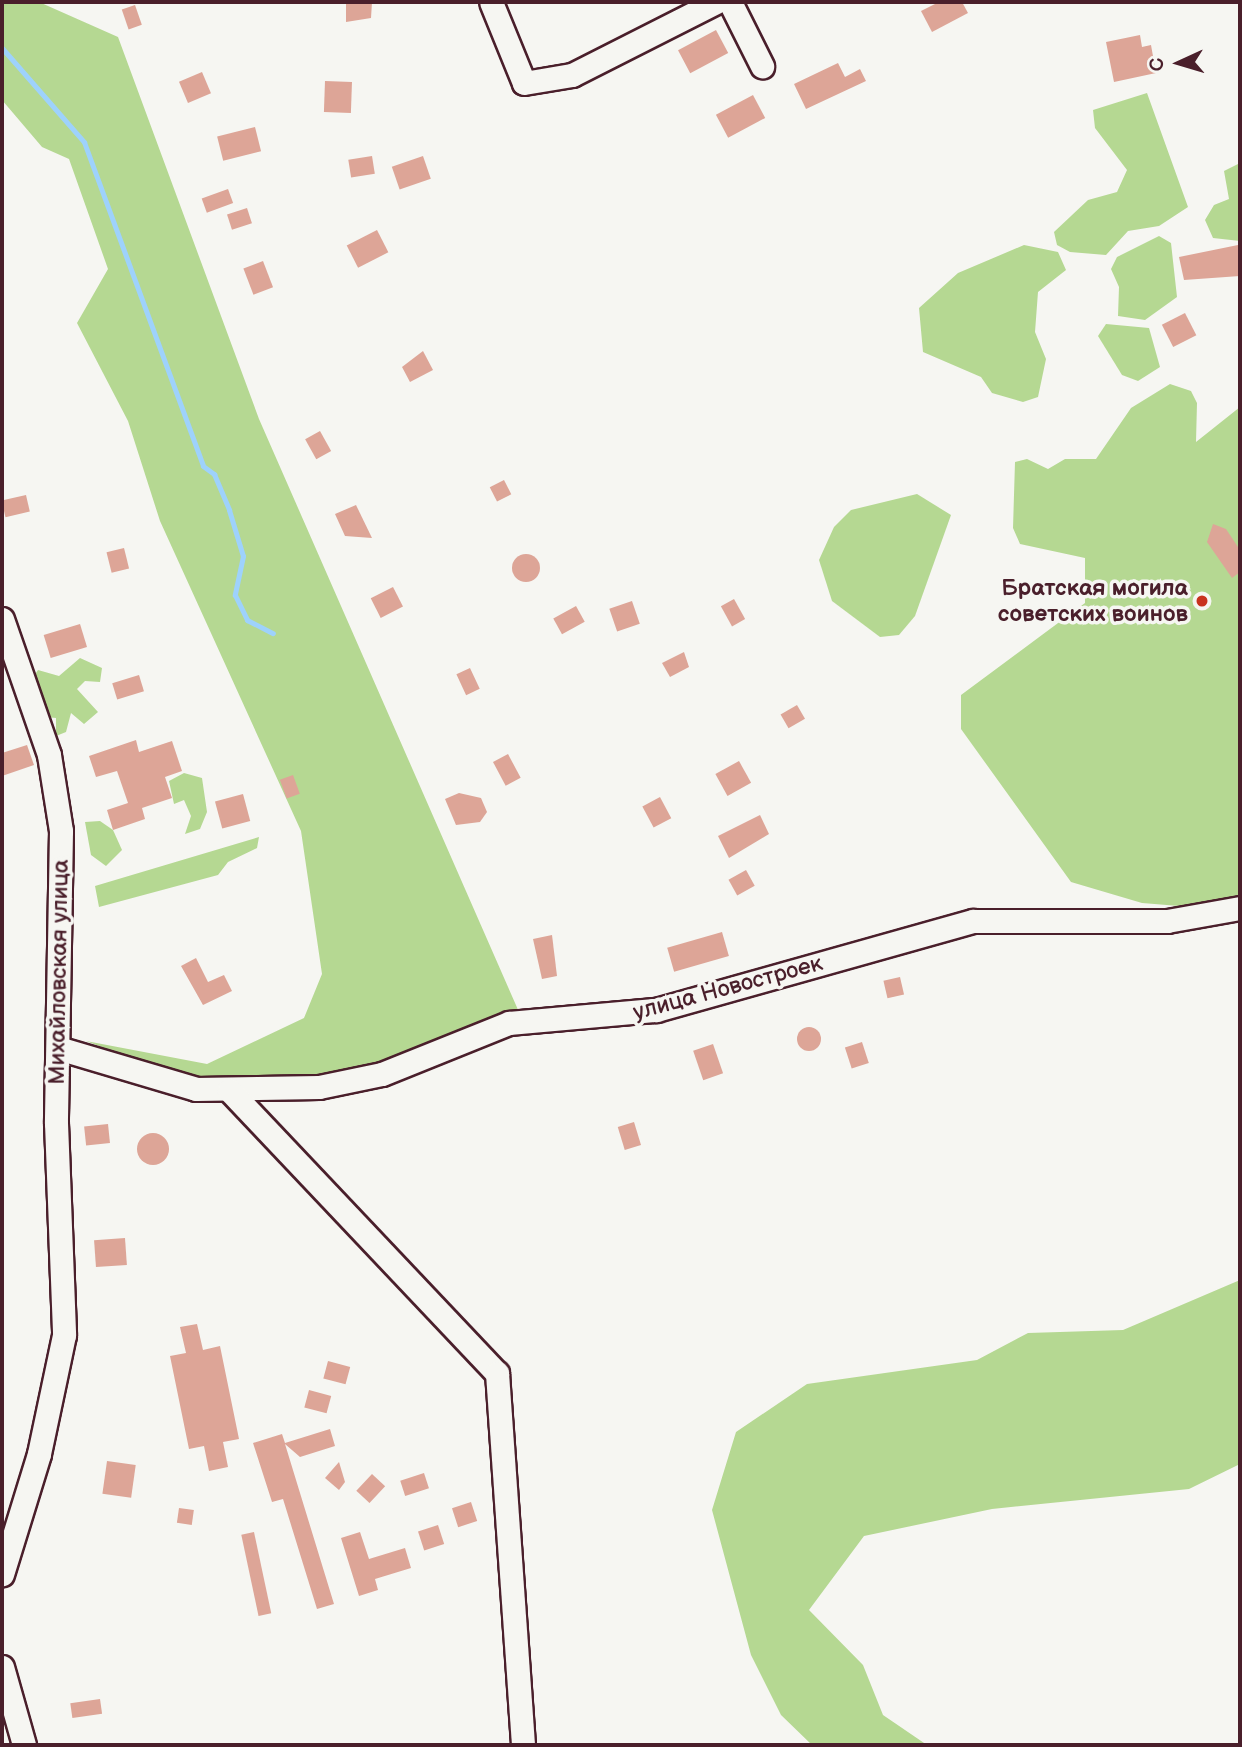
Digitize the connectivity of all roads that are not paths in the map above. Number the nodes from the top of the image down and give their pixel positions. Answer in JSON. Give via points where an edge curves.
{"nodes":[{"id":1,"x":491,"y":2,"type":"edge"},
{"id":2,"x":716,"y":2,"type":"edge"},
{"id":3,"x":730,"y":2,"type":"edge"},
{"id":4,"x":762,"y":66,"type":"dead end"},
{"id":5,"x":2,"y":618,"type":"edge"},
{"id":6,"x":1240,"y":908,"type":"edge"},
{"id":7,"x":58,"y":1048,"type":"junction"},
{"id":8,"x":229,"y":1090,"type":"junction"},
{"id":9,"x":2,"y":1574,"type":"edge"},
{"id":10,"x":2,"y":1667,"type":"edge"},
{"id":11,"x":24,"y":1745,"type":"edge"},
{"id":12,"x":523,"y":1745,"type":"edge"}],
"edges":[{"from":1,"to":2,"type":"street","via":[[524,83],[572,75]]},
{"from":3,"to":4,"type":"street"},
{"from":5,"to":7,"type":"street","name":"Михайловская улица","via":[[48,755],[61,831]]},
{"from":6,"to":8,"type":"street","name":"улица Новостроек","via":[[1167,921],[973,921],[656,1010],[509,1023],[382,1074],[319,1087]]},
{"from":7,"to":8,"type":"street","name":"улица Новостроек","via":[[196,1089]]},
{"from":7,"to":9,"type":"street","name":"Михайловская улица","via":[[64,1335],[39,1454]]},
{"from":8,"to":12,"type":"street","via":[[497,1373]]},
{"from":10,"to":11,"type":"street"}]}
